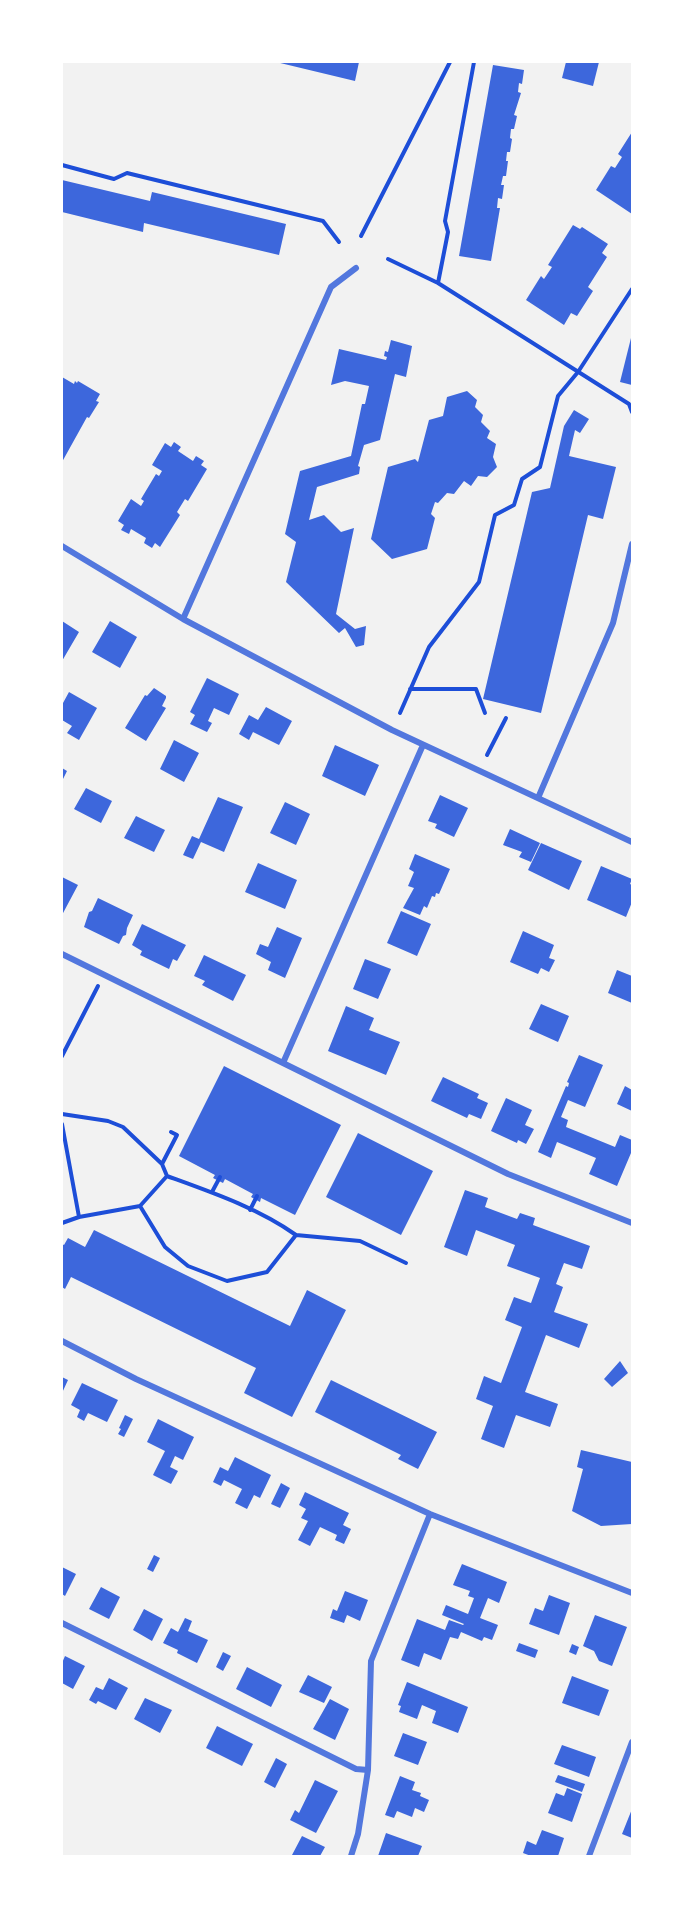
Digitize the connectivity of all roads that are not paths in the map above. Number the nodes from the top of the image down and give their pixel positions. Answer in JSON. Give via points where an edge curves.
{"nodes":[{"id":1,"x":356,"y":268,"type":"dead end"},
{"id":2,"x":633,"y":544,"type":"edge"},
{"id":3,"x":62,"y":546,"type":"edge"},
{"id":4,"x":183,"y":619,"type":"junction"},
{"id":5,"x":423,"y":746,"type":"junction"},
{"id":6,"x":538,"y":798,"type":"junction"},
{"id":7,"x":633,"y":842,"type":"edge"},
{"id":8,"x":62,"y":954,"type":"edge"},
{"id":9,"x":283,"y":1063,"type":"junction"},
{"id":10,"x":633,"y":1223,"type":"edge"},
{"id":11,"x":62,"y":1341,"type":"edge"},
{"id":12,"x":429,"y":1514,"type":"junction"},
{"id":13,"x":633,"y":1593,"type":"edge"},
{"id":14,"x":62,"y":1623,"type":"edge"},
{"id":15,"x":633,"y":1742,"type":"edge"},
{"id":16,"x":368,"y":1770,"type":"junction"},
{"id":17,"x":351,"y":1857,"type":"edge"},
{"id":18,"x":589,"y":1857,"type":"edge"}],
"edges":[{"from":1,"to":4,"type":"street","via":[[331,288]]},
{"from":2,"to":6,"type":"street","via":[[613,623]]},
{"from":3,"to":4,"type":"street"},
{"from":4,"to":5,"type":"street"},
{"from":5,"to":6,"type":"street"},
{"from":5,"to":9,"type":"street"},
{"from":6,"to":7,"type":"street"},
{"from":8,"to":9,"type":"street"},
{"from":9,"to":10,"type":"street","via":[[508,1174]]},
{"from":11,"to":12,"type":"street","via":[[136,1380]]},
{"from":12,"to":13,"type":"street"},
{"from":12,"to":16,"type":"street","via":[[371,1661]]},
{"from":14,"to":16,"type":"street","via":[[356,1769]]},
{"from":15,"to":18,"type":"street"},
{"from":16,"to":17,"type":"street"}]}
